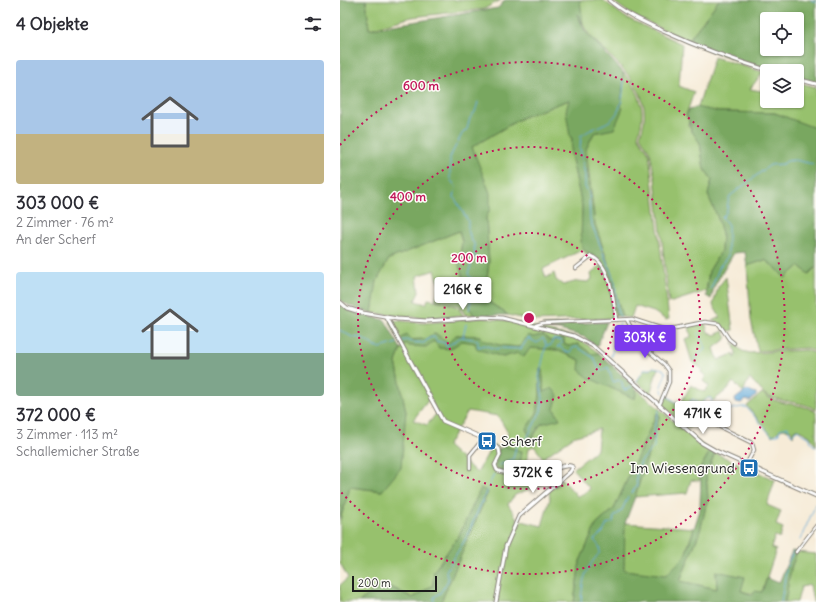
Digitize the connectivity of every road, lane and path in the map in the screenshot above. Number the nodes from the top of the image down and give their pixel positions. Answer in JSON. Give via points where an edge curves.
{"nodes":[{"id":1,"x":609,"y":0,"type":"edge"},
{"id":2,"x":760,"y":68,"type":"edge"},
{"id":3,"x":804,"y":81,"type":"edge"},
{"id":4,"x":816,"y":84,"type":"edge"},
{"id":5,"x":576,"y":268,"type":"dead end"},
{"id":6,"x":340,"y":302,"type":"edge"},
{"id":7,"x":387,"y":318,"type":"junction"},
{"id":8,"x":616,"y":320,"type":"junction"},
{"id":9,"x":627,"y":320,"type":"junction"},
{"id":10,"x":536,"y":325,"type":"junction"},
{"id":11,"x":734,"y":343,"type":"dead end"},
{"id":12,"x":660,"y":406,"type":"junction"},
{"id":13,"x":716,"y":425,"type":"dead end"},
{"id":14,"x":482,"y":439,"type":"junction"},
{"id":15,"x":746,"y":465,"type":"junction"},
{"id":16,"x":470,"y":468,"type":"dead end"},
{"id":17,"x":816,"y":496,"type":"edge"},
{"id":18,"x":816,"y":526,"type":"edge"},
{"id":19,"x":796,"y":552,"type":"dead end"},
{"id":20,"x":496,"y":602,"type":"edge"}],
"edges":[{"from":1,"to":2,"type":"street","via":[[632,16],[691,44]]},
{"from":3,"to":4,"type":"street"},
{"from":5,"to":8,"type":"street","via":[[592,256],[597,260],[611,285]]},
{"from":6,"to":7,"type":"street","via":[[352,310]]},
{"from":7,"to":10,"type":"street","via":[[427,321],[490,317]]},
{"from":7,"to":14,"type":"street","via":[[443,421]]},
{"from":8,"to":9,"type":"street"},
{"from":8,"to":10,"type":"street"},
{"from":9,"to":11,"type":"street","via":[[638,320],[666,330],[716,322]]},
{"from":9,"to":12,"type":"street","via":[[639,343],[664,364],[670,374]]},
{"from":10,"to":12,"type":"street","via":[[574,336],[587,343]]},
{"from":12,"to":15,"type":"street","via":[[702,443]]},
{"from":13,"to":15,"type":"street","via":[[752,443],[754,450]]},
{"from":14,"to":16,"type":"street","via":[[470,455]]},
{"from":14,"to":20,"type":"street","via":[[499,449],[500,455],[495,465],[501,473],[569,465],[573,468],[519,516],[506,546]]},
{"from":15,"to":17,"type":"street"},
{"from":18,"to":19,"type":"street"}]}
